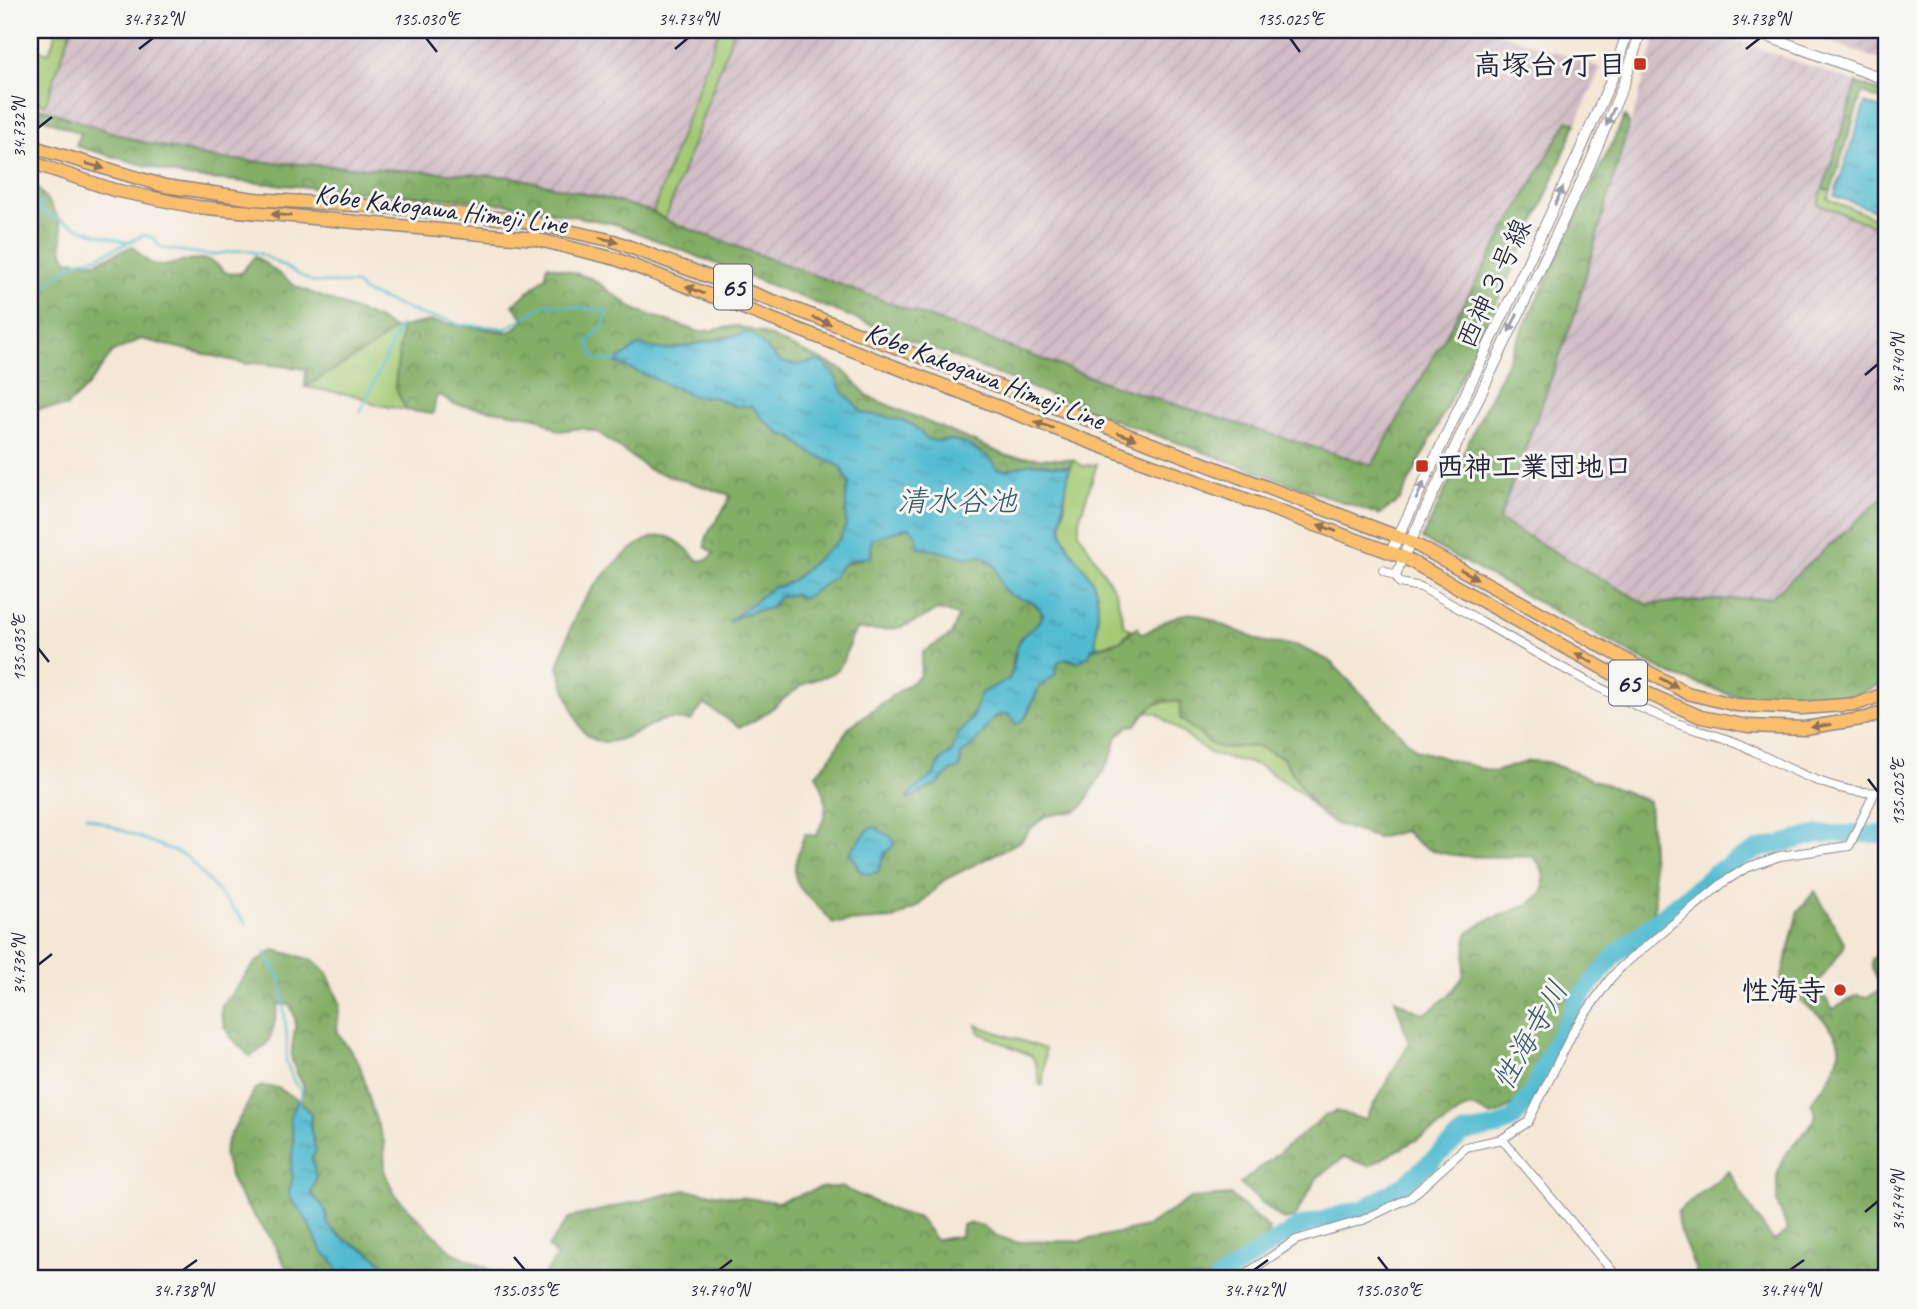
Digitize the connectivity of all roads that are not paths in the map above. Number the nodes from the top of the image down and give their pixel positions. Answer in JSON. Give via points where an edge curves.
{"nodes":[{"id":1,"x":1628,"y":30,"type":"edge"},
{"id":2,"x":1642,"y":30,"type":"edge"},
{"id":3,"x":1750,"y":30,"type":"edge"},
{"id":4,"x":1887,"y":80,"type":"edge"},
{"id":5,"x":30,"y":146,"type":"edge"},
{"id":6,"x":30,"y":162,"type":"edge"},
{"id":7,"x":1404,"y":539,"type":"junction"},
{"id":8,"x":1397,"y":555,"type":"junction"},
{"id":9,"x":1384,"y":570,"type":"dead end"},
{"id":10,"x":1396,"y":576,"type":"junction"},
{"id":11,"x":1887,"y":693,"type":"edge"},
{"id":12,"x":1887,"y":710,"type":"edge"},
{"id":13,"x":1887,"y":791,"type":"edge"},
{"id":14,"x":1874,"y":794,"type":"junction"},
{"id":15,"x":1502,"y":1139,"type":"junction"},
{"id":16,"x":1238,"y":1279,"type":"edge"},
{"id":17,"x":1619,"y":1279,"type":"edge"}],
"edges":[{"from":7,"to":1,"type":"street","name":"西神３号線","one_way":true,"via":[[1613,76]]},
{"from":2,"to":7,"type":"street","name":"西神３号線","one_way":true,"via":[[1589,166]]},
{"from":3,"to":4,"type":"street"},
{"from":5,"to":7,"type":"main road","name":"Kobe Kakogawa Himeji Line","number":"65","one_way":true,"via":[[165,186],[254,199],[518,219],[614,241]]},
{"from":8,"to":6,"type":"main road","name":"Kobe Kakogawa Himeji Line","number":"65","one_way":true,"via":[[616,259],[535,239],[197,207],[114,190]]},
{"from":7,"to":8,"type":"street"},
{"from":7,"to":11,"type":"main road","name":"Kobe Kakogawa Himeji Line","number":"65","one_way":true,"via":[[1687,693],[1736,705],[1802,708],[1857,704]]},
{"from":8,"to":10,"type":"street"},
{"from":12,"to":8,"type":"main road","name":"Kobe Kakogawa Himeji Line","number":"65","one_way":true,"via":[[1867,718],[1805,728],[1748,726],[1701,717],[1649,694]]},
{"from":9,"to":10,"type":"street"},
{"from":10,"to":14,"type":"street","via":[[1400,583],[1422,587],[1667,720],[1740,744],[1809,776]]},
{"from":13,"to":14,"type":"street"},
{"from":14,"to":15,"type":"street","via":[[1849,846],[1780,856],[1746,868],[1631,958],[1575,1028],[1528,1122]]},
{"from":15,"to":16,"type":"street","via":[[1466,1147],[1411,1196],[1363,1220],[1296,1240]]},
{"from":15,"to":17,"type":"street"}]}
